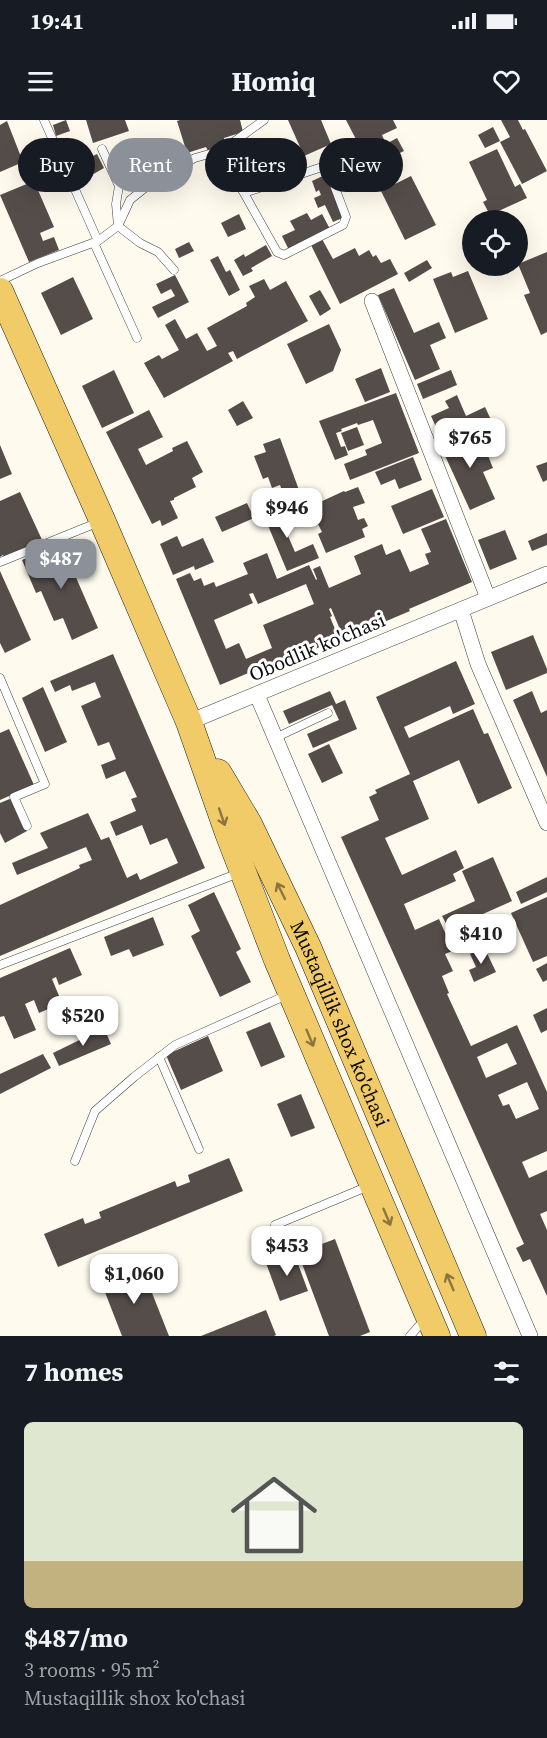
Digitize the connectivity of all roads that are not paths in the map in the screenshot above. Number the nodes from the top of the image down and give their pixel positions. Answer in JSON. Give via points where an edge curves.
{"nodes":[{"id":1,"x":44,"y":120,"type":"edge"},
{"id":2,"x":264,"y":120,"type":"edge"},
{"id":3,"x":239,"y":138,"type":"edge"},
{"id":4,"x":102,"y":149,"type":"dead end"},
{"id":5,"x":205,"y":155,"type":"edge"},
{"id":6,"x":244,"y":194,"type":"joint"},
{"id":7,"x":118,"y":226,"type":"junction"},
{"id":8,"x":96,"y":242,"type":"junction"},
{"id":9,"x":174,"y":270,"type":"dead end"},
{"id":10,"x":0,"y":281,"type":"edge"},
{"id":11,"x":0,"y":291,"type":"edge"},
{"id":12,"x":372,"y":301,"type":"dead end"},
{"id":13,"x":5,"y":319,"type":"edge"},
{"id":14,"x":137,"y":338,"type":"dead end"},
{"id":15,"x":102,"y":520,"type":"junction"},
{"id":16,"x":0,"y":562,"type":"edge"},
{"id":17,"x":547,"y":574,"type":"edge"},
{"id":18,"x":488,"y":598,"type":"junction"},
{"id":19,"x":461,"y":610,"type":"junction"},
{"id":20,"x":0,"y":678,"type":"edge"},
{"id":21,"x":257,"y":695,"type":"junction"},
{"id":22,"x":328,"y":713,"type":"dead end"},
{"id":23,"x":189,"y":722,"type":"junction"},
{"id":24,"x":275,"y":738,"type":"junction"},
{"id":25,"x":547,"y":824,"type":"edge"},
{"id":26,"x":27,"y":826,"type":"dead end"},
{"id":27,"x":242,"y":872,"type":"junction"},
{"id":28,"x":0,"y":966,"type":"edge"},
{"id":29,"x":291,"y":993,"type":"junction"},
{"id":30,"x":159,"y":1057,"type":"junction"},
{"id":31,"x":199,"y":1149,"type":"dead end"},
{"id":32,"x":75,"y":1161,"type":"dead end"},
{"id":33,"x":373,"y":1185,"type":"junction"},
{"id":34,"x":274,"y":1225,"type":"dead end"},
{"id":35,"x":433,"y":1326,"type":"edge"},
{"id":36,"x":410,"y":1336,"type":"edge"},
{"id":37,"x":473,"y":1336,"type":"edge"},
{"id":38,"x":530,"y":1336,"type":"edge"}],
"edges":[{"from":1,"to":8,"type":"lane"},
{"from":2,"to":3,"type":"lane"},
{"from":4,"to":7,"type":"lane","via":[[119,186]]},
{"from":5,"to":7,"type":"lane","via":[[161,174],[130,200]]},
{"from":6,"to":6,"type":"lane","via":[[277,252],[284,255],[343,225],[346,217],[327,169],[322,167]]},
{"from":7,"to":8,"type":"lane"},
{"from":7,"to":9,"type":"lane","via":[[158,252]]},
{"from":8,"to":10,"type":"lane"},
{"from":8,"to":14,"type":"lane"},
{"from":11,"to":13,"type":"main road","name":"Mustaqillik shox ko'chasi"},
{"from":12,"to":18,"type":"street"},
{"from":13,"to":15,"type":"main road","name":"Mustaqillik shox ko'chasi"},
{"from":15,"to":16,"type":"lane"},
{"from":15,"to":23,"type":"main road","name":"Mustaqillik shox ko'chasi"},
{"from":17,"to":18,"type":"street","name":"Obodlik ko'chasi"},
{"from":18,"to":19,"type":"street","name":"Obodlik ko'chasi"},
{"from":19,"to":21,"type":"street","name":"Obodlik ko'chasi"},
{"from":19,"to":25,"type":"street","via":[[478,664]]},
{"from":20,"to":26,"type":"lane","via":[[45,784],[14,797]]},
{"from":21,"to":23,"type":"street","name":"Obodlik ko'chasi"},
{"from":21,"to":24,"type":"street"},
{"from":22,"to":24,"type":"lane"},
{"from":23,"to":27,"type":"main road","name":"Mustaqillik shox ko'chasi","one_way":true},
{"from":37,"to":23,"type":"main road","name":"Mustaqillik shox ko'chasi","one_way":true,"via":[[308,947],[249,824]]},
{"from":24,"to":38,"type":"street"},
{"from":27,"to":28,"type":"lane"},
{"from":27,"to":29,"type":"main road","name":"Mustaqillik shox ko'chasi"},
{"from":29,"to":30,"type":"lane","via":[[175,1045]]},
{"from":29,"to":33,"type":"main road","name":"Mustaqillik shox ko'chasi","one_way":true},
{"from":30,"to":31,"type":"lane"},
{"from":30,"to":32,"type":"lane","via":[[95,1111]]},
{"from":33,"to":34,"type":"lane"},
{"from":33,"to":35,"type":"main road","name":"Mustaqillik shox ko'chasi","one_way":true},
{"from":35,"to":36,"type":"lane"}]}
